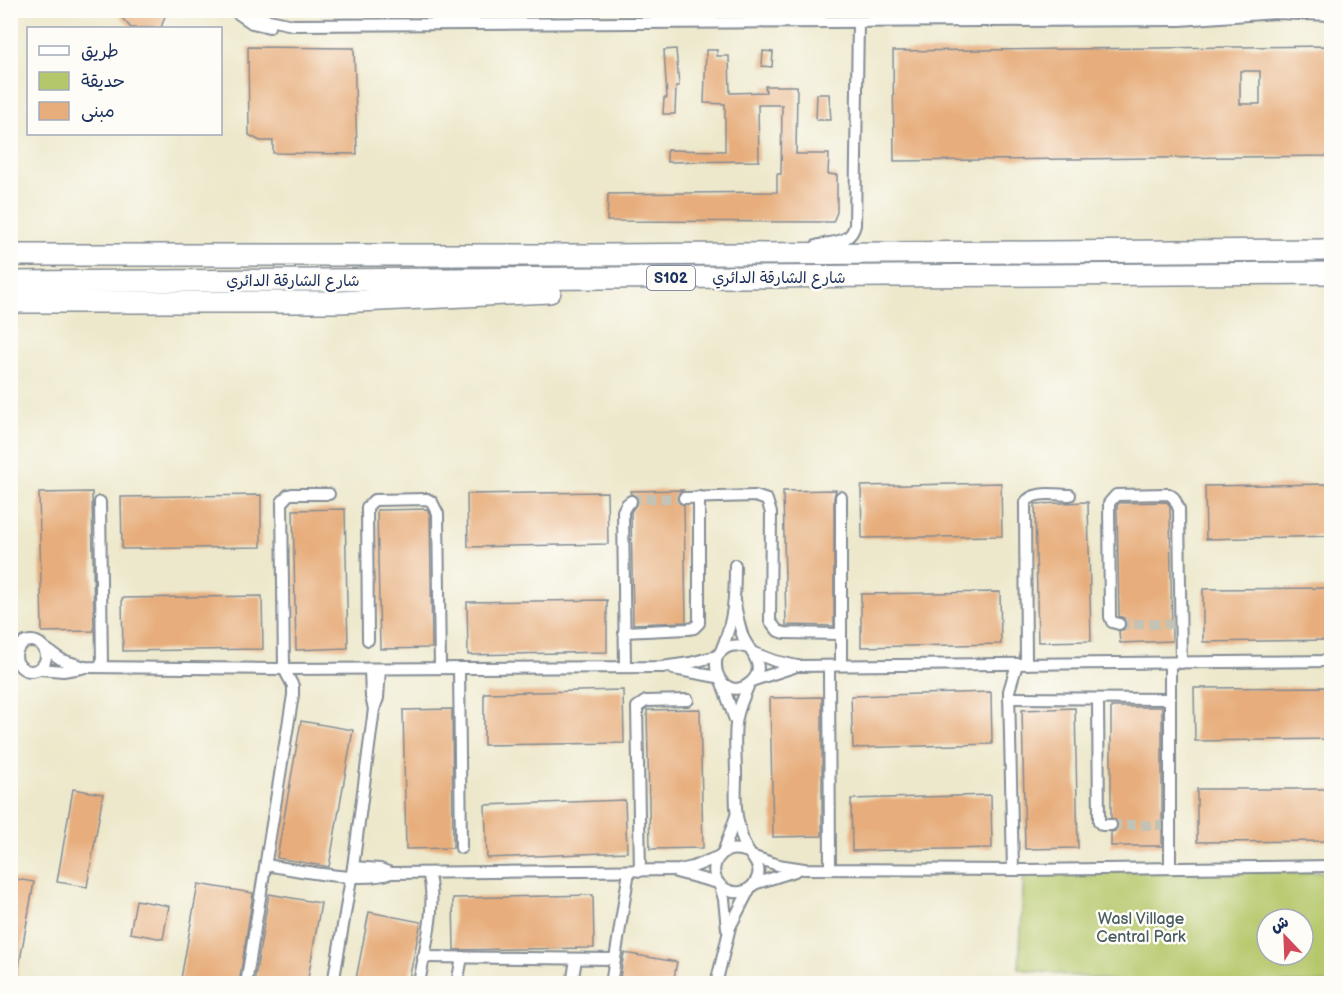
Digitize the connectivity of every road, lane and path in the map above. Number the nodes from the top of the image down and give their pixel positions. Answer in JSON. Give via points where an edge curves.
{"nodes":[{"id":1,"x":233,"y":10,"type":"edge"},
{"id":2,"x":245,"y":10,"type":"edge"},
{"id":3,"x":1332,"y":15,"type":"edge"},
{"id":4,"x":987,"y":16,"type":"edge"},
{"id":5,"x":852,"y":18,"type":"edge"},
{"id":6,"x":293,"y":25,"type":"junction"},
{"id":7,"x":1332,"y":234,"type":"edge"},
{"id":8,"x":1304,"y":250,"type":"junction"},
{"id":9,"x":1332,"y":250,"type":"edge"},
{"id":10,"x":806,"y":253,"type":"junction"},
{"id":11,"x":10,"y":255,"type":"edge"},
{"id":12,"x":1332,"y":273,"type":"edge"},
{"id":13,"x":676,"y":278,"type":"junction"},
{"id":14,"x":10,"y":282,"type":"edge"},
{"id":15,"x":10,"y":302,"type":"edge"},
{"id":16,"x":329,"y":494,"type":"dead end"},
{"id":17,"x":1070,"y":495,"type":"dead end"},
{"id":18,"x":699,"y":497,"type":"junction"},
{"id":19,"x":841,"y":497,"type":"dead end"},
{"id":20,"x":684,"y":498,"type":"tunnel mouth"},
{"id":21,"x":631,"y":501,"type":"dead end"},
{"id":22,"x":100,"y":502,"type":"dead end"},
{"id":23,"x":735,"y":565,"type":"dead end"},
{"id":24,"x":735,"y":604,"type":"junction"},
{"id":25,"x":1119,"y":624,"type":"dead end"},
{"id":26,"x":624,"y":632,"type":"junction"},
{"id":27,"x":841,"y":633,"type":"junction"},
{"id":28,"x":368,"y":640,"type":"dead end"},
{"id":29,"x":43,"y":647,"type":"junction"},
{"id":30,"x":751,"y":650,"type":"junction"},
{"id":31,"x":719,"y":653,"type":"junction"},
{"id":32,"x":1332,"y":662,"type":"edge"},
{"id":33,"x":1176,"y":663,"type":"junction"},
{"id":34,"x":1021,"y":664,"type":"junction"},
{"id":35,"x":841,"y":665,"type":"junction"},
{"id":36,"x":798,"y":666,"type":"junction"},
{"id":37,"x":829,"y":666,"type":"junction"},
{"id":38,"x":85,"y":667,"type":"junction"},
{"id":39,"x":102,"y":667,"type":"junction"},
{"id":40,"x":625,"y":667,"type":"junction"},
{"id":41,"x":662,"y":667,"type":"junction"},
{"id":42,"x":440,"y":668,"type":"junction"},
{"id":43,"x":459,"y":668,"type":"junction"},
{"id":44,"x":40,"y":669,"type":"junction"},
{"id":45,"x":284,"y":669,"type":"junction"},
{"id":46,"x":375,"y":669,"type":"junction"},
{"id":47,"x":719,"y":680,"type":"junction"},
{"id":48,"x":752,"y":682,"type":"junction"},
{"id":49,"x":1009,"y":698,"type":"junction"},
{"id":50,"x":1098,"y":699,"type":"junction"},
{"id":51,"x":1170,"y":699,"type":"junction"},
{"id":52,"x":688,"y":700,"type":"dead end"},
{"id":53,"x":736,"y":723,"type":"junction"},
{"id":54,"x":736,"y":816,"type":"junction"},
{"id":55,"x":1111,"y":825,"type":"dead end"},
{"id":56,"x":461,"y":848,"type":"dead end"},
{"id":57,"x":721,"y":854,"type":"junction"},
{"id":58,"x":751,"y":854,"type":"junction"},
{"id":59,"x":266,"y":865,"type":"junction"},
{"id":60,"x":1332,"y":866,"type":"edge"},
{"id":61,"x":1170,"y":868,"type":"junction"},
{"id":62,"x":804,"y":869,"type":"junction"},
{"id":63,"x":830,"y":869,"type":"junction"},
{"id":64,"x":1013,"y":870,"type":"junction"},
{"id":65,"x":635,"y":871,"type":"junction"},
{"id":66,"x":664,"y":871,"type":"junction"},
{"id":67,"x":352,"y":872,"type":"junction"},
{"id":68,"x":428,"y":873,"type":"junction"},
{"id":69,"x":719,"y":884,"type":"junction"},
{"id":70,"x":752,"y":886,"type":"junction"},
{"id":71,"x":726,"y":941,"type":"junction"},
{"id":72,"x":423,"y":957,"type":"junction"},
{"id":73,"x":462,"y":957,"type":"junction"},
{"id":74,"x":576,"y":959,"type":"junction"},
{"id":75,"x":615,"y":959,"type":"junction"},
{"id":76,"x":246,"y":984,"type":"edge"},
{"id":77,"x":333,"y":984,"type":"edge"},
{"id":78,"x":418,"y":984,"type":"edge"},
{"id":79,"x":457,"y":984,"type":"edge"},
{"id":80,"x":572,"y":984,"type":"edge"},
{"id":81,"x":611,"y":984,"type":"edge"},
{"id":82,"x":716,"y":984,"type":"edge"}],
"edges":[{"from":1,"to":6,"type":"street","via":[[243,19],[262,26]]},
{"from":2,"to":6,"type":"street"},
{"from":3,"to":4,"type":"street","via":[[1275,13],[1180,21]]},
{"from":4,"to":5,"type":"street"},
{"from":5,"to":6,"type":"street"},
{"from":5,"to":10,"type":"street","via":[[855,229],[848,238]]},
{"from":7,"to":8,"type":"highway"},
{"from":8,"to":9,"type":"highway","name":"شارع الشارقة الدائري","number":"S102"},
{"from":8,"to":10,"type":"highway","name":"شارع الشارقة الدائري","number":"S102"},
{"from":10,"to":11,"type":"highway","name":"شارع الشارقة الدائري","number":"S102"},
{"from":12,"to":13,"type":"highway","name":"شارع الشارقة الدائري","number":"S102"},
{"from":13,"to":14,"type":"highway","name":"شارع الشارقة الدائري","number":"S102"},
{"from":13,"to":15,"type":"highway","via":[[559,291],[390,301]]},
{"from":16,"to":45,"type":"street","via":[[292,494],[282,502]]},
{"from":17,"to":34,"type":"street","via":[[1035,495],[1024,503]]},
{"from":18,"to":20,"type":"street"},
{"from":18,"to":26,"type":"street","via":[[699,623],[688,629]]},
{"from":18,"to":27,"type":"street","via":[[767,500],[771,506],[769,614],[773,627],[785,633]]},
{"from":19,"to":27,"type":"street"},
{"from":21,"to":26,"type":"street","via":[[623,511]]},
{"from":22,"to":39,"type":"street"},
{"from":23,"to":24,"type":"street"},
{"from":24,"to":30,"type":"street"},
{"from":24,"to":31,"type":"street"},
{"from":25,"to":33,"type":"street","via":[[1110,617],[1108,508],[1112,498],[1122,494],[1168,494],[1179,509]]},
{"from":26,"to":40,"type":"street"},
{"from":27,"to":35,"type":"street"},
{"from":28,"to":42,"type":"street","via":[[367,507],[374,500],[427,499],[438,513]]},
{"from":29,"to":38,"type":"street","via":[[62,660]]},
{"from":29,"to":44,"type":"street","via":[[46,658]]},
{"from":29,"to":44,"type":"street","via":[[26,642],[17,653],[18,663],[25,670]]},
{"from":30,"to":31,"type":"street","via":[[734,645]]},
{"from":30,"to":36,"type":"street"},
{"from":30,"to":48,"type":"street","via":[[758,666]]},
{"from":31,"to":41,"type":"street"},
{"from":31,"to":47,"type":"street","via":[[715,670]]},
{"from":32,"to":33,"type":"street"},
{"from":33,"to":34,"type":"street"},
{"from":33,"to":51,"type":"street"},
{"from":34,"to":35,"type":"street"},
{"from":34,"to":49,"type":"street","via":[[1011,682]]},
{"from":35,"to":37,"type":"street"},
{"from":36,"to":37,"type":"street"},
{"from":36,"to":48,"type":"street"},
{"from":37,"to":63,"type":"street"},
{"from":38,"to":39,"type":"street"},
{"from":38,"to":44,"type":"street","via":[[63,671]]},
{"from":39,"to":45,"type":"street"},
{"from":40,"to":41,"type":"street"},
{"from":40,"to":43,"type":"street"},
{"from":41,"to":47,"type":"street"},
{"from":42,"to":43,"type":"street"},
{"from":42,"to":46,"type":"street"},
{"from":43,"to":56,"type":"street"},
{"from":45,"to":46,"type":"street"},
{"from":45,"to":59,"type":"street","via":[[294,696]]},
{"from":46,"to":67,"type":"street","via":[[371,697],[374,709]]},
{"from":47,"to":48,"type":"street","via":[[735,688]]},
{"from":47,"to":53,"type":"street"},
{"from":48,"to":53,"type":"street"},
{"from":49,"to":50,"type":"street"},
{"from":49,"to":64,"type":"street"},
{"from":50,"to":51,"type":"street"},
{"from":50,"to":55,"type":"street","via":[[1099,822]]},
{"from":51,"to":61,"type":"street"},
{"from":52,"to":65,"type":"street","via":[[646,701],[638,707]]},
{"from":53,"to":54,"type":"street"},
{"from":54,"to":57,"type":"street"},
{"from":54,"to":58,"type":"street"},
{"from":57,"to":58,"type":"street","via":[[740,849]]},
{"from":57,"to":66,"type":"street","via":[[693,867]]},
{"from":57,"to":69,"type":"street","via":[[714,869]]},
{"from":58,"to":62,"type":"street","via":[[778,865]]},
{"from":58,"to":70,"type":"street","via":[[758,870]]},
{"from":59,"to":67,"type":"street"},
{"from":59,"to":76,"type":"street"},
{"from":60,"to":61,"type":"street"},
{"from":61,"to":64,"type":"street"},
{"from":62,"to":63,"type":"street"},
{"from":62,"to":70,"type":"street"},
{"from":63,"to":64,"type":"street"},
{"from":65,"to":66,"type":"street"},
{"from":65,"to":68,"type":"street"},
{"from":65,"to":75,"type":"street"},
{"from":66,"to":69,"type":"street"},
{"from":67,"to":68,"type":"street","via":[[379,877],[391,873]]},
{"from":67,"to":77,"type":"street"},
{"from":68,"to":72,"type":"street","via":[[432,903]]},
{"from":69,"to":70,"type":"street","via":[[734,892]]},
{"from":69,"to":71,"type":"street","via":[[726,913]]},
{"from":70,"to":71,"type":"street","via":[[735,913]]},
{"from":71,"to":82,"type":"street"},
{"from":72,"to":73,"type":"street"},
{"from":72,"to":78,"type":"street"},
{"from":73,"to":74,"type":"street"},
{"from":73,"to":79,"type":"street"},
{"from":74,"to":75,"type":"street"},
{"from":74,"to":80,"type":"street"},
{"from":75,"to":81,"type":"street"}]}
